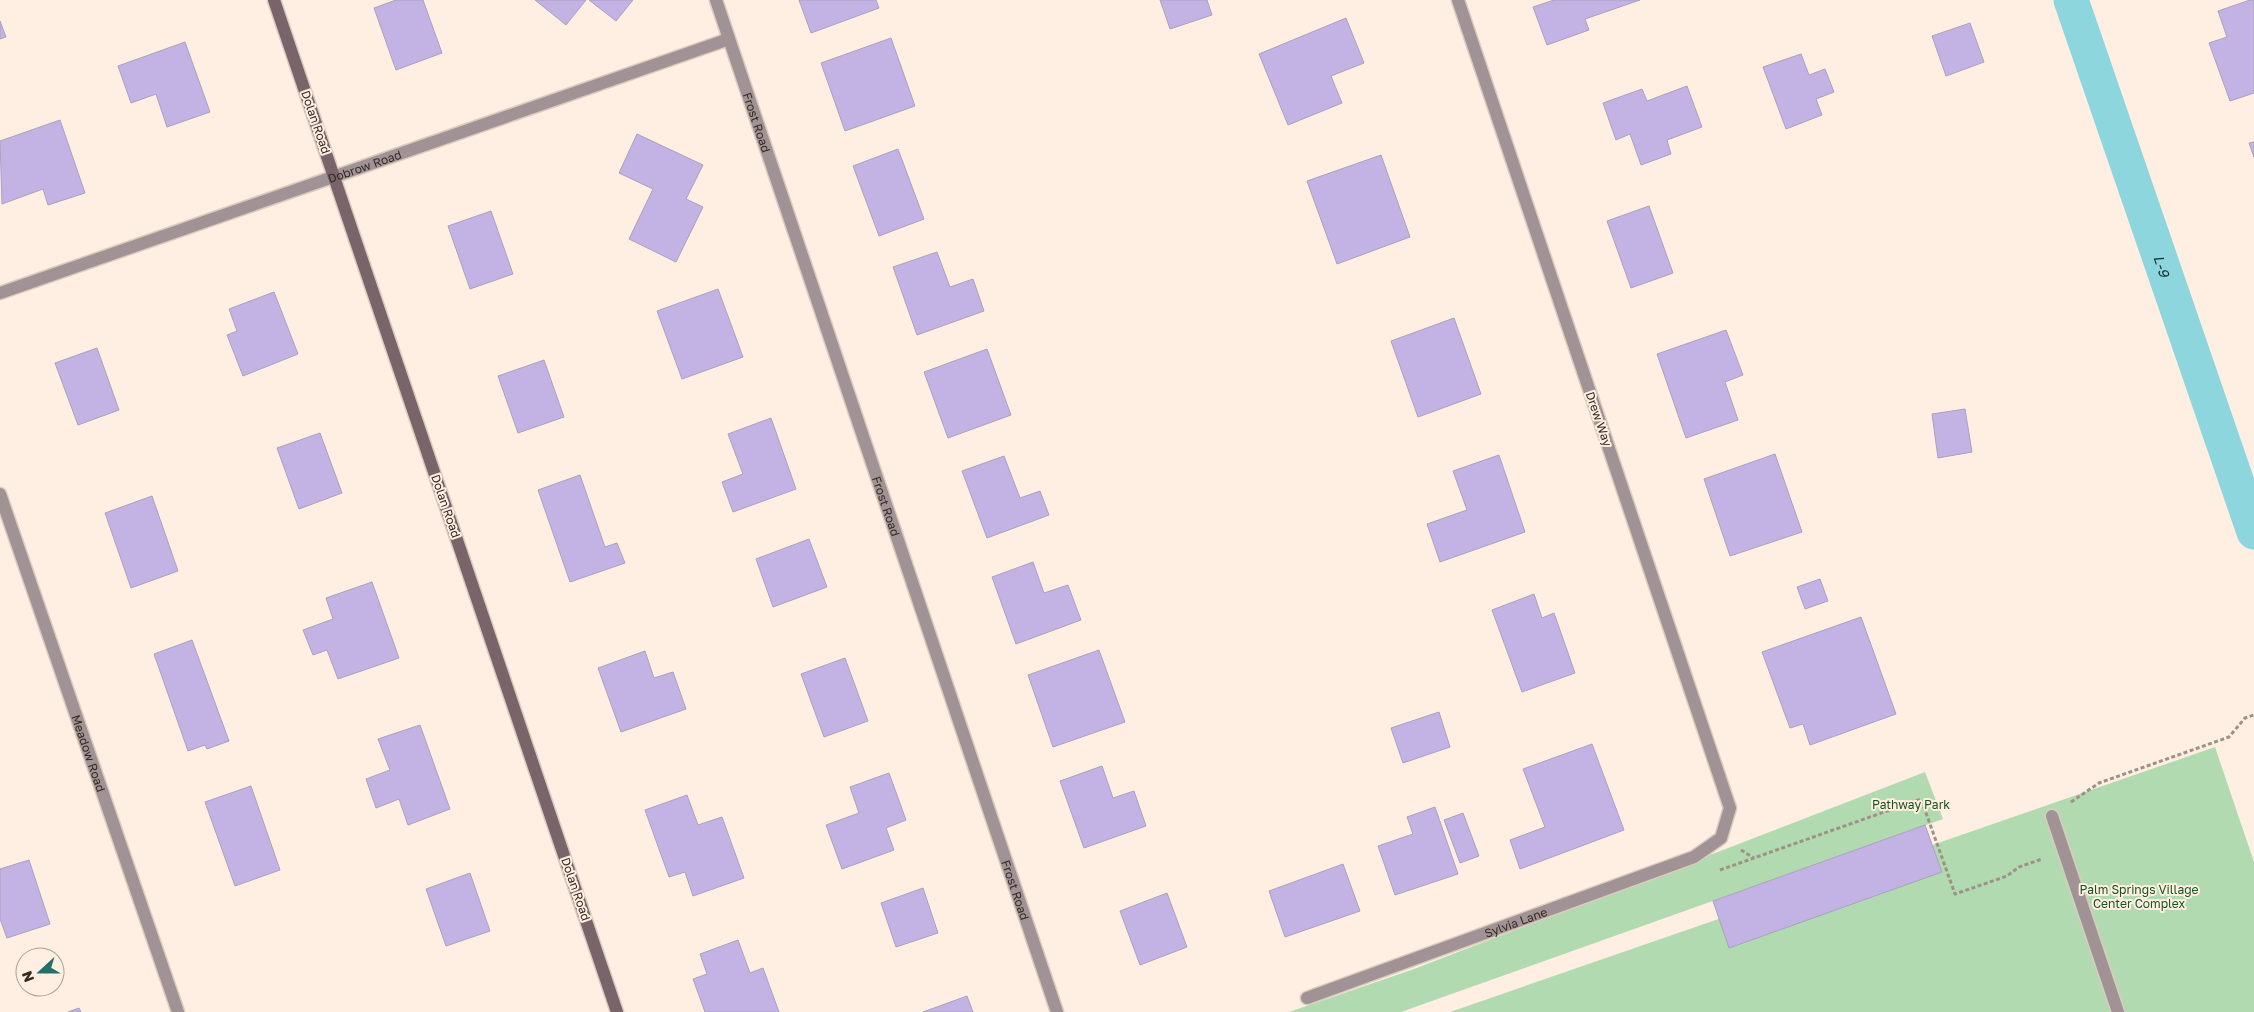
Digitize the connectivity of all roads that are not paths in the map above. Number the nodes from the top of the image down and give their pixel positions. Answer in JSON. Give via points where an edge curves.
{"nodes":[{"id":1,"x":274,"y":0,"type":"edge"},
{"id":2,"x":716,"y":0,"type":"edge"},
{"id":3,"x":1458,"y":0,"type":"edge"},
{"id":4,"x":729,"y":39,"type":"junction"},
{"id":5,"x":335,"y":176,"type":"junction"},
{"id":6,"x":0,"y":293,"type":"edge"},
{"id":7,"x":0,"y":494,"type":"edge"},
{"id":8,"x":2052,"y":816,"type":"road end"},
{"id":9,"x":1721,"y":838,"type":"joint"},
{"id":10,"x":1307,"y":998,"type":"dead end"},
{"id":11,"x":178,"y":1012,"type":"edge"},
{"id":12,"x":617,"y":1012,"type":"edge"},
{"id":13,"x":1057,"y":1012,"type":"edge"},
{"id":14,"x":2118,"y":1012,"type":"edge"}],
"edges":[{"from":1,"to":5,"type":"street","name":"Dolan Road"},
{"from":2,"to":4,"type":"street","name":"Frost Road"},
{"from":3,"to":9,"type":"street","name":"Drew Way","via":[[1730,808]]},
{"from":4,"to":5,"type":"street","name":"Dobrow Road"},
{"from":4,"to":13,"type":"street","name":"Frost Road"},
{"from":5,"to":6,"type":"street","name":"Dobrow Road"},
{"from":5,"to":12,"type":"street","name":"Dolan Road"},
{"from":7,"to":11,"type":"street","name":"Meadow Road"},
{"from":8,"to":14,"type":"street"},
{"from":9,"to":10,"type":"street","name":"Sylvia Lane","via":[[1694,857]]}]}
